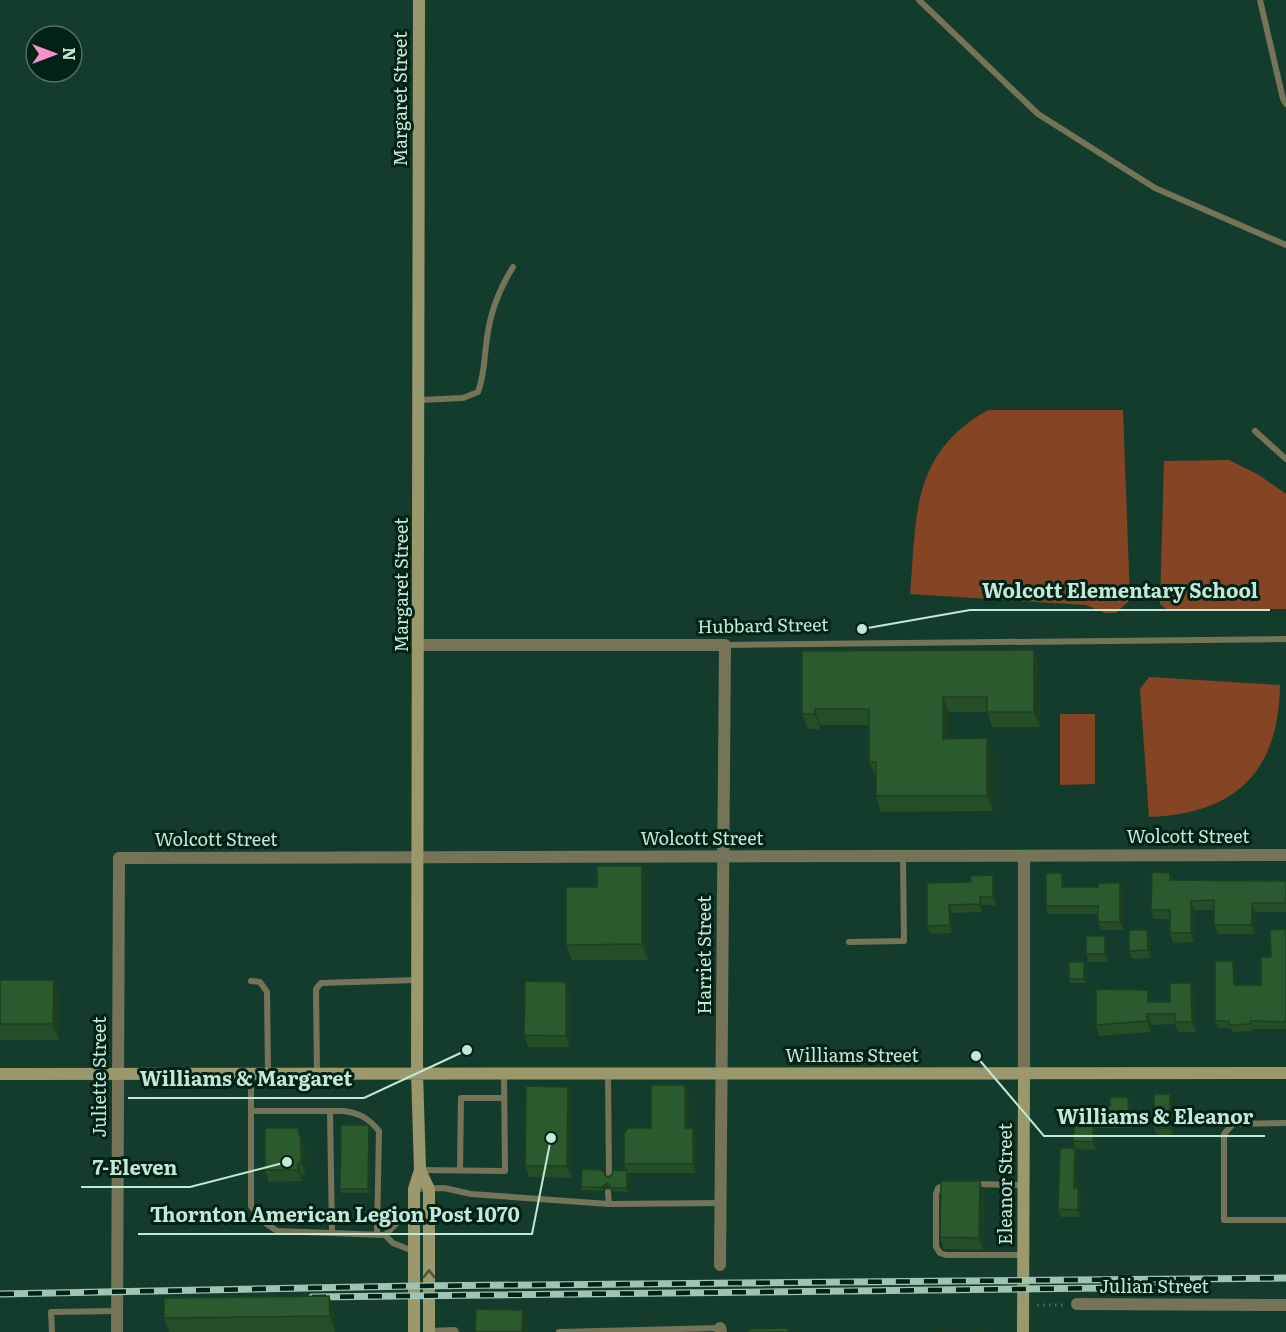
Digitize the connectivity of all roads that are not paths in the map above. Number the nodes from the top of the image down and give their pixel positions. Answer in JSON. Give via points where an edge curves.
{"nodes":[{"id":1,"x":419,"y":0,"type":"edge"},
{"id":2,"x":920,"y":0,"type":"edge"},
{"id":3,"x":1260,"y":0,"type":"edge"},
{"id":4,"x":1286,"y":104,"type":"edge"},
{"id":5,"x":1286,"y":245,"type":"edge"},
{"id":6,"x":513,"y":267,"type":"dead end"},
{"id":7,"x":419,"y":400,"type":"junction"},
{"id":8,"x":1255,"y":431,"type":"dead end"},
{"id":9,"x":1286,"y":459,"type":"edge"},
{"id":10,"x":1286,"y":639,"type":"edge"},
{"id":11,"x":420,"y":645,"type":"junction"},
{"id":12,"x":725,"y":645,"type":"junction"},
{"id":13,"x":1286,"y":855,"type":"edge"},
{"id":14,"x":1024,"y":856,"type":"junction"},
{"id":15,"x":417,"y":857,"type":"junction"},
{"id":16,"x":723,"y":857,"type":"junction"},
{"id":17,"x":903,"y":857,"type":"junction"},
{"id":18,"x":119,"y":858,"type":"joint"},
{"id":19,"x":849,"y":942,"type":"dead end"},
{"id":20,"x":417,"y":980,"type":"junction"},
{"id":21,"x":252,"y":981,"type":"dead end"},
{"id":22,"x":118,"y":1072,"type":"junction"},
{"id":23,"x":251,"y":1072,"type":"junction"},
{"id":24,"x":268,"y":1072,"type":"junction"},
{"id":25,"x":317,"y":1072,"type":"junction"},
{"id":26,"x":417,"y":1072,"type":"junction"},
{"id":27,"x":504,"y":1073,"type":"junction"},
{"id":28,"x":608,"y":1073,"type":"junction"},
{"id":29,"x":1286,"y":1073,"type":"edge"},
{"id":30,"x":0,"y":1074,"type":"edge"},
{"id":31,"x":722,"y":1074,"type":"junction"},
{"id":32,"x":1024,"y":1075,"type":"junction"},
{"id":33,"x":504,"y":1098,"type":"junction"},
{"id":34,"x":251,"y":1111,"type":"junction"},
{"id":35,"x":330,"y":1111,"type":"junction"},
{"id":36,"x":1286,"y":1123,"type":"edge"},
{"id":37,"x":420,"y":1170,"type":"junction"},
{"id":38,"x":460,"y":1170,"type":"junction"},
{"id":39,"x":609,"y":1176,"type":"edge"},
{"id":40,"x":956,"y":1184,"type":"edge"},
{"id":41,"x":967,"y":1185,"type":"edge"},
{"id":42,"x":1024,"y":1185,"type":"junction"},
{"id":43,"x":414,"y":1189,"type":"junction"},
{"id":44,"x":429,"y":1189,"type":"junction"},
{"id":45,"x":608,"y":1192,"type":"dead end"},
{"id":46,"x":721,"y":1203,"type":"junction"},
{"id":47,"x":609,"y":1204,"type":"junction"},
{"id":48,"x":414,"y":1212,"type":"junction"},
{"id":49,"x":1286,"y":1220,"type":"edge"},
{"id":50,"x":332,"y":1233,"type":"junction"},
{"id":51,"x":381,"y":1234,"type":"junction"},
{"id":52,"x":414,"y":1251,"type":"junction"},
{"id":53,"x":1023,"y":1255,"type":"junction"},
{"id":54,"x":720,"y":1265,"type":"dead end"},
{"id":55,"x":1077,"y":1304,"type":"road end"},
{"id":56,"x":1286,"y":1305,"type":"edge"},
{"id":57,"x":118,"y":1311,"type":"junction"},
{"id":58,"x":720,"y":1330,"type":"edge"},
{"id":59,"x":429,"y":1331,"type":"edge"},
{"id":60,"x":52,"y":1332,"type":"edge"},
{"id":61,"x":117,"y":1332,"type":"edge"},
{"id":62,"x":414,"y":1332,"type":"edge"},
{"id":63,"x":456,"y":1332,"type":"edge"},
{"id":64,"x":560,"y":1332,"type":"edge"},
{"id":65,"x":1023,"y":1332,"type":"edge"}],
"edges":[{"from":1,"to":7,"type":"street","name":"Margaret Street"},
{"from":2,"to":5,"type":"lane","via":[[1038,114],[1155,188]]},
{"from":3,"to":4,"type":"lane"},
{"from":6,"to":7,"type":"lane","via":[[492,307],[484,378],[478,392],[463,398]]},
{"from":7,"to":11,"type":"street","name":"Margaret Street"},
{"from":8,"to":9,"type":"lane"},
{"from":10,"to":12,"type":"lane","name":"Hubbard Street"},
{"from":11,"to":12,"type":"street","name":"Hubbard Street"},
{"from":11,"to":15,"type":"street","name":"Margaret Street"},
{"from":12,"to":16,"type":"street","name":"Harriet Street"},
{"from":13,"to":14,"type":"street","name":"Wolcott Street"},
{"from":14,"to":17,"type":"street","name":"Wolcott Street"},
{"from":14,"to":32,"type":"street","name":"Eleanor Street"},
{"from":15,"to":16,"type":"street","name":"Wolcott Street"},
{"from":15,"to":18,"type":"street","name":"Wolcott Street"},
{"from":15,"to":20,"type":"street","name":"Margaret Street"},
{"from":16,"to":17,"type":"street","name":"Wolcott Street"},
{"from":16,"to":31,"type":"street","name":"Harriet Street"},
{"from":17,"to":19,"type":"lane","via":[[904,941]]},
{"from":18,"to":22,"type":"street","name":"Juliette Street"},
{"from":20,"to":25,"type":"lane","via":[[321,982],[316,989]]},
{"from":20,"to":26,"type":"street","name":"Margaret Street"},
{"from":21,"to":24,"type":"lane","via":[[260,982],[267,992]]},
{"from":22,"to":23,"type":"street","name":"Williams Street"},
{"from":22,"to":30,"type":"street","name":"Williams Street"},
{"from":22,"to":57,"type":"street","name":"Juliette Street"},
{"from":23,"to":24,"type":"street","name":"Williams Street"},
{"from":23,"to":34,"type":"lane"},
{"from":24,"to":25,"type":"street","name":"Williams Street"},
{"from":25,"to":26,"type":"street","name":"Williams Street"},
{"from":26,"to":27,"type":"street","name":"Williams Street"},
{"from":26,"to":37,"type":"street","name":"Margaret Street"},
{"from":27,"to":28,"type":"street","name":"Williams Street"},
{"from":27,"to":33,"type":"lane"},
{"from":28,"to":31,"type":"street","name":"Williams Street"},
{"from":28,"to":39,"type":"lane"},
{"from":29,"to":32,"type":"street","name":"Williams Street"},
{"from":31,"to":32,"type":"street","name":"Williams Street"},
{"from":31,"to":46,"type":"street","name":"Harriet Street"},
{"from":32,"to":42,"type":"street","name":"Eleanor Street"},
{"from":33,"to":38,"type":"lane","via":[[461,1098]]},
{"from":33,"to":38,"type":"lane","via":[[505,1171]]},
{"from":34,"to":35,"type":"lane"},
{"from":34,"to":50,"type":"lane","via":[[251,1206],[276,1231]]},
{"from":35,"to":50,"type":"lane"},
{"from":35,"to":51,"type":"lane","via":[[358,1113],[379,1131]]},
{"from":36,"to":49,"type":"lane","via":[[1233,1124],[1224,1134],[1224,1220]]},
{"from":37,"to":38,"type":"lane"},
{"from":37,"to":43,"type":"street","name":"Margaret Street"},
{"from":37,"to":44,"type":"street","name":"Margaret Street"},
{"from":40,"to":53,"type":"lane","via":[[944,1184],[936,1194],[939,1253]]},
{"from":41,"to":42,"type":"lane"},
{"from":42,"to":53,"type":"street","name":"Eleanor Street"},
{"from":43,"to":44,"type":"lane"},
{"from":43,"to":48,"type":"street","name":"Margaret Street"},
{"from":44,"to":47,"type":"lane"},
{"from":59,"to":44,"type":"street","name":"Margaret Street","one_way":true},
{"from":45,"to":47,"type":"lane"},
{"from":46,"to":47,"type":"lane"},
{"from":46,"to":54,"type":"street","name":"Harriet Street"},
{"from":48,"to":51,"type":"lane"},
{"from":48,"to":52,"type":"street","name":"Margaret Street"},
{"from":50,"to":51,"type":"lane"},
{"from":51,"to":52,"type":"lane"},
{"from":52,"to":62,"type":"street","name":"Margaret Street"},
{"from":53,"to":65,"type":"street","name":"Eleanor Street"},
{"from":55,"to":56,"type":"street","name":"Julian Street"},
{"from":57,"to":60,"type":"lane","via":[[51,1312]]},
{"from":57,"to":61,"type":"street","name":"Juliette Street"},
{"from":58,"to":64,"type":"lane"},
{"from":59,"to":63,"type":"lane"}]}
